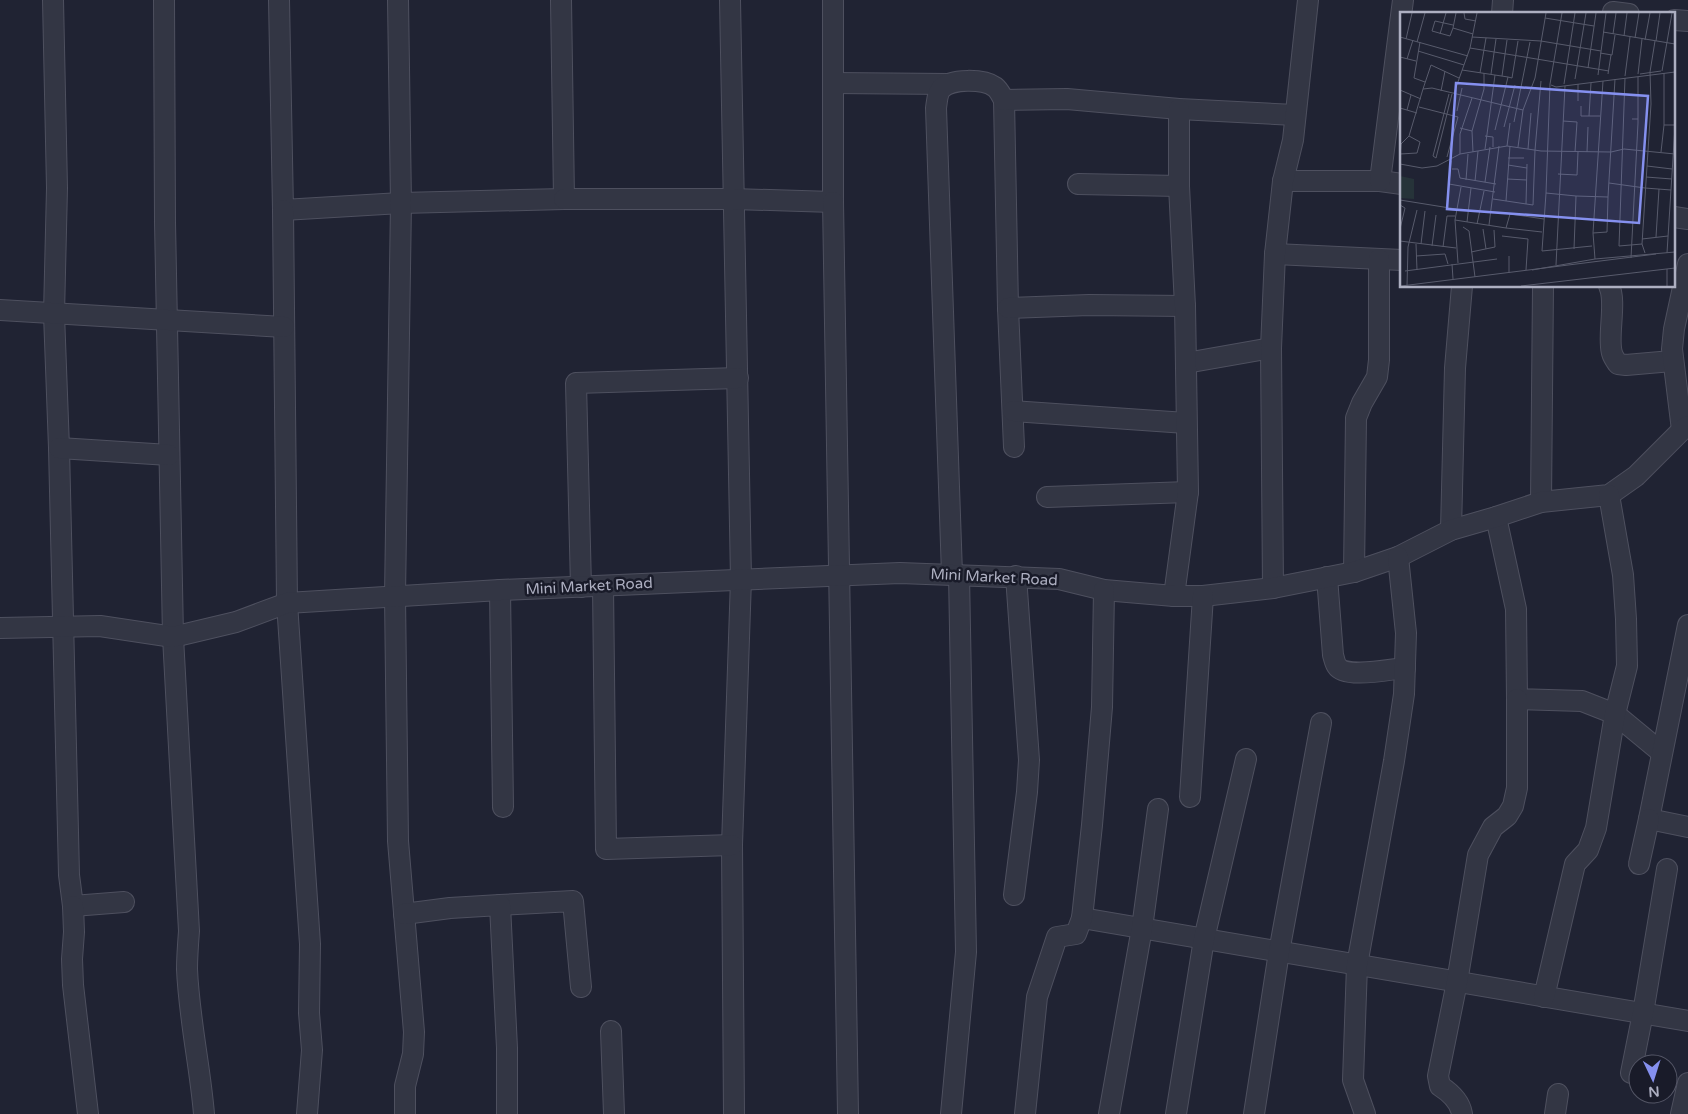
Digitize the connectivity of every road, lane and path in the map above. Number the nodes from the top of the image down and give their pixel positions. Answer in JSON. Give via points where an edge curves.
{"nodes":[{"id":1,"x":52,"y":0,"type":"edge"},
{"id":2,"x":164,"y":0,"type":"edge"},
{"id":3,"x":279,"y":0,"type":"edge"},
{"id":4,"x":398,"y":0,"type":"edge"},
{"id":5,"x":561,"y":0,"type":"edge"},
{"id":6,"x":730,"y":0,"type":"edge"},
{"id":7,"x":833,"y":0,"type":"edge"},
{"id":8,"x":1308,"y":0,"type":"edge"},
{"id":9,"x":1400,"y":24,"type":"edge"},
{"id":10,"x":833,"y":83,"type":"junction"},
{"id":11,"x":948,"y":84,"type":"junction"},
{"id":12,"x":1004,"y":100,"type":"junction"},
{"id":13,"x":1179,"y":109,"type":"junction"},
{"id":14,"x":1295,"y":115,"type":"junction"},
{"id":15,"x":1283,"y":181,"type":"junction"},
{"id":16,"x":1380,"y":181,"type":"junction"},
{"id":17,"x":1078,"y":184,"type":"dead end"},
{"id":18,"x":1400,"y":184,"type":"edge"},
{"id":19,"x":1178,"y":186,"type":"junction"},
{"id":20,"x":733,"y":198,"type":"junction"},
{"id":21,"x":564,"y":199,"type":"junction"},
{"id":22,"x":833,"y":202,"type":"junction"},
{"id":23,"x":401,"y":203,"type":"junction"},
{"id":24,"x":283,"y":210,"type":"junction"},
{"id":25,"x":1275,"y":254,"type":"junction"},
{"id":26,"x":1379,"y":259,"type":"junction"},
{"id":27,"x":1400,"y":260,"type":"edge"},
{"id":28,"x":1688,"y":264,"type":"edge"},
{"id":29,"x":1462,"y":288,"type":"edge"},
{"id":30,"x":1543,"y":288,"type":"edge"},
{"id":31,"x":1611,"y":288,"type":"edge"},
{"id":32,"x":1184,"y":306,"type":"junction"},
{"id":33,"x":1008,"y":308,"type":"junction"},
{"id":34,"x":0,"y":310,"type":"edge"},
{"id":35,"x":54,"y":314,"type":"junction"},
{"id":36,"x":167,"y":320,"type":"junction"},
{"id":37,"x":284,"y":327,"type":"junction"},
{"id":38,"x":1271,"y":348,"type":"junction"},
{"id":39,"x":1672,"y":361,"type":"junction"},
{"id":40,"x":1186,"y":363,"type":"junction"},
{"id":41,"x":738,"y":378,"type":"junction"},
{"id":42,"x":1013,"y":410,"type":"junction"},
{"id":43,"x":1186,"y":423,"type":"junction"},
{"id":44,"x":1685,"y":428,"type":"edge"},
{"id":45,"x":1014,"y":447,"type":"dead end"},
{"id":46,"x":59,"y":448,"type":"junction"},
{"id":47,"x":170,"y":455,"type":"junction"},
{"id":48,"x":1188,"y":492,"type":"junction"},
{"id":49,"x":1609,"y":495,"type":"junction"},
{"id":50,"x":1047,"y":497,"type":"dead end"},
{"id":51,"x":1541,"y":502,"type":"junction"},
{"id":52,"x":1496,"y":517,"type":"junction"},
{"id":53,"x":1452,"y":530,"type":"junction"},
{"id":54,"x":1398,"y":557,"type":"junction"},
{"id":55,"x":1354,"y":572,"type":"junction"},
{"id":56,"x":956,"y":574,"type":"junction"},
{"id":57,"x":840,"y":576,"type":"junction"},
{"id":58,"x":1016,"y":576,"type":"junction"},
{"id":59,"x":1327,"y":577,"type":"junction"},
{"id":60,"x":741,"y":579,"type":"junction"},
{"id":61,"x":603,"y":586,"type":"junction"},
{"id":62,"x":581,"y":587,"type":"junction"},
{"id":63,"x":1273,"y":588,"type":"junction"},
{"id":64,"x":500,"y":590,"type":"junction"},
{"id":65,"x":1104,"y":590,"type":"junction"},
{"id":66,"x":395,"y":596,"type":"junction"},
{"id":67,"x":1174,"y":596,"type":"junction"},
{"id":68,"x":1203,"y":596,"type":"junction"},
{"id":69,"x":287,"y":602,"type":"junction"},
{"id":70,"x":1688,"y":626,"type":"edge"},
{"id":71,"x":62,"y":627,"type":"junction"},
{"id":72,"x":0,"y":628,"type":"edge"},
{"id":73,"x":173,"y":637,"type":"junction"},
{"id":74,"x":1405,"y":668,"type":"junction"},
{"id":75,"x":1516,"y":700,"type":"junction"},
{"id":76,"x":1615,"y":714,"type":"junction"},
{"id":77,"x":1320,"y":723,"type":"dead end"},
{"id":78,"x":1661,"y":752,"type":"junction"},
{"id":79,"x":1246,"y":759,"type":"dead end"},
{"id":80,"x":1190,"y":797,"type":"dead end"},
{"id":81,"x":503,"y":807,"type":"dead end"},
{"id":82,"x":1158,"y":809,"type":"dead end"},
{"id":83,"x":1649,"y":819,"type":"junction"},
{"id":84,"x":1688,"y":827,"type":"edge"},
{"id":85,"x":732,"y":845,"type":"junction"},
{"id":86,"x":1639,"y":864,"type":"dead end"},
{"id":87,"x":1667,"y":869,"type":"dead end"},
{"id":88,"x":1014,"y":895,"type":"dead end"},
{"id":89,"x":124,"y":902,"type":"dead end"},
{"id":90,"x":500,"y":905,"type":"junction"},
{"id":91,"x":73,"y":906,"type":"junction"},
{"id":92,"x":404,"y":914,"type":"junction"},
{"id":93,"x":1082,"y":918,"type":"junction"},
{"id":94,"x":1142,"y":928,"type":"junction"},
{"id":95,"x":1204,"y":939,"type":"junction"},
{"id":96,"x":1279,"y":952,"type":"junction"},
{"id":97,"x":1357,"y":965,"type":"junction"},
{"id":98,"x":1457,"y":982,"type":"junction"},
{"id":99,"x":582,"y":987,"type":"dead end"},
{"id":100,"x":1544,"y":996,"type":"junction"},
{"id":101,"x":1643,"y":1014,"type":"junction"},
{"id":102,"x":1688,"y":1021,"type":"edge"},
{"id":103,"x":611,"y":1030,"type":"dead end"},
{"id":104,"x":1635,"y":1054,"type":"edge"},
{"id":105,"x":1688,"y":1084,"type":"edge"},
{"id":106,"x":1558,"y":1094,"type":"dead end"},
{"id":107,"x":88,"y":1114,"type":"edge"},
{"id":108,"x":204,"y":1114,"type":"edge"},
{"id":109,"x":307,"y":1114,"type":"edge"},
{"id":110,"x":405,"y":1114,"type":"edge"},
{"id":111,"x":507,"y":1114,"type":"edge"},
{"id":112,"x":614,"y":1114,"type":"edge"},
{"id":113,"x":734,"y":1114,"type":"edge"},
{"id":114,"x":848,"y":1114,"type":"edge"},
{"id":115,"x":951,"y":1114,"type":"edge"},
{"id":116,"x":1024,"y":1114,"type":"edge"},
{"id":117,"x":1108,"y":1114,"type":"edge"},
{"id":118,"x":1176,"y":1114,"type":"edge"},
{"id":119,"x":1254,"y":1114,"type":"edge"},
{"id":120,"x":1365,"y":1114,"type":"edge"},
{"id":121,"x":1462,"y":1114,"type":"edge"},
{"id":122,"x":1555,"y":1114,"type":"edge"},
{"id":123,"x":1681,"y":1114,"type":"edge"}],
"edges":[{"from":1,"to":35,"type":"street","via":[[57,188]]},
{"from":2,"to":36,"type":"street"},
{"from":3,"to":24,"type":"street"},
{"from":4,"to":23,"type":"street"},
{"from":5,"to":21,"type":"street"},
{"from":6,"to":20,"type":"street"},
{"from":7,"to":10,"type":"street"},
{"from":8,"to":14,"type":"street"},
{"from":9,"to":16,"type":"street"},
{"from":10,"to":11,"type":"street"},
{"from":10,"to":22,"type":"street"},
{"from":11,"to":12,"type":"street","via":[[958,81],[993,86]]},
{"from":11,"to":56,"type":"street","via":[[938,94],[936,108]]},
{"from":12,"to":13,"type":"street","via":[[1066,99]]},
{"from":12,"to":33,"type":"street"},
{"from":13,"to":14,"type":"street"},
{"from":13,"to":19,"type":"street"},
{"from":14,"to":15,"type":"street","via":[[1293,140]]},
{"from":15,"to":16,"type":"street"},
{"from":15,"to":25,"type":"street"},
{"from":16,"to":18,"type":"street"},
{"from":17,"to":19,"type":"street"},
{"from":19,"to":32,"type":"street"},
{"from":20,"to":21,"type":"street"},
{"from":20,"to":22,"type":"street"},
{"from":20,"to":41,"type":"street"},
{"from":21,"to":23,"type":"street"},
{"from":22,"to":57,"type":"street"},
{"from":23,"to":24,"type":"street"},
{"from":23,"to":66,"type":"street"},
{"from":24,"to":37,"type":"street"},
{"from":25,"to":26,"type":"street"},
{"from":25,"to":38,"type":"street"},
{"from":26,"to":27,"type":"street"},
{"from":26,"to":55,"type":"street","via":[[1379,360],[1376,377],[1356,418]]},
{"from":28,"to":39,"type":"street","via":[[1674,329]]},
{"from":29,"to":53,"type":"street","via":[[1455,368]]},
{"from":30,"to":51,"type":"street"},
{"from":31,"to":39,"type":"street","via":[[1612,353],[1618,364]]},
{"from":32,"to":33,"type":"street"},
{"from":32,"to":40,"type":"street"},
{"from":33,"to":42,"type":"street"},
{"from":34,"to":35,"type":"street"},
{"from":35,"to":36,"type":"street"},
{"from":35,"to":46,"type":"street"},
{"from":36,"to":37,"type":"street"},
{"from":36,"to":47,"type":"street"},
{"from":37,"to":69,"type":"street"},
{"from":38,"to":40,"type":"street"},
{"from":38,"to":63,"type":"street"},
{"from":39,"to":44,"type":"street"},
{"from":40,"to":43,"type":"street"},
{"from":41,"to":60,"type":"street"},
{"from":41,"to":62,"type":"street","via":[[576,383]]},
{"from":42,"to":43,"type":"street"},
{"from":42,"to":45,"type":"street"},
{"from":43,"to":48,"type":"street"},
{"from":44,"to":49,"type":"street","name":"Mini Market Road","via":[[1636,476]]},
{"from":46,"to":47,"type":"street"},
{"from":46,"to":71,"type":"street"},
{"from":47,"to":73,"type":"street"},
{"from":48,"to":50,"type":"street"},
{"from":48,"to":67,"type":"street"},
{"from":49,"to":51,"type":"street","name":"Mini Market Road"},
{"from":49,"to":76,"type":"street","via":[[1623,575],[1626,618],[1627,666]]},
{"from":51,"to":52,"type":"street","name":"Mini Market Road"},
{"from":52,"to":53,"type":"street","name":"Mini Market Road"},
{"from":52,"to":75,"type":"street","via":[[1516,609]]},
{"from":53,"to":54,"type":"street","name":"Mini Market Road"},
{"from":54,"to":55,"type":"street","name":"Mini Market Road"},
{"from":54,"to":74,"type":"street","via":[[1406,633]]},
{"from":55,"to":59,"type":"street","name":"Mini Market Road"},
{"from":56,"to":57,"type":"street","name":"Mini Market Road"},
{"from":56,"to":58,"type":"street","name":"Mini Market Road"},
{"from":56,"to":115,"type":"street","via":[[966,952]]},
{"from":57,"to":60,"type":"street","name":"Mini Market Road"},
{"from":57,"to":114,"type":"street"},
{"from":58,"to":65,"type":"street","name":"Mini Market Road","via":[[1059,579]]},
{"from":58,"to":88,"type":"street","via":[[1029,760]]},
{"from":59,"to":63,"type":"street","name":"Mini Market Road"},
{"from":59,"to":74,"type":"street","via":[[1333,655],[1337,666],[1344,672],[1356,673]]},
{"from":60,"to":61,"type":"street","name":"Mini Market Road"},
{"from":60,"to":85,"type":"street"},
{"from":61,"to":62,"type":"street","name":"Mini Market Road"},
{"from":61,"to":85,"type":"street","via":[[606,849]]},
{"from":62,"to":64,"type":"street","name":"Mini Market Road"},
{"from":63,"to":68,"type":"street","name":"Mini Market Road"},
{"from":64,"to":66,"type":"street","name":"Mini Market Road"},
{"from":64,"to":81,"type":"street"},
{"from":65,"to":67,"type":"street","name":"Mini Market Road"},
{"from":65,"to":93,"type":"street","via":[[1102,707]]},
{"from":66,"to":69,"type":"street","name":"Mini Market Road"},
{"from":66,"to":92,"type":"street","via":[[398,840]]},
{"from":67,"to":68,"type":"street","name":"Mini Market Road"},
{"from":68,"to":80,"type":"street"},
{"from":69,"to":73,"type":"street","name":"Mini Market Road","via":[[236,622]]},
{"from":69,"to":109,"type":"street","via":[[310,944],[312,1050]]},
{"from":70,"to":78,"type":"street"},
{"from":71,"to":72,"type":"street"},
{"from":71,"to":73,"type":"street","via":[[100,626]]},
{"from":71,"to":91,"type":"street","via":[[69,875]]},
{"from":73,"to":108,"type":"street","via":[[189,931],[187,967]]},
{"from":74,"to":97,"type":"street","via":[[1394,761]]},
{"from":75,"to":76,"type":"street","via":[[1582,700]]},
{"from":75,"to":98,"type":"street","via":[[1517,788],[1513,806],[1507,816],[1493,827],[1478,855]]},
{"from":76,"to":78,"type":"street"},
{"from":76,"to":100,"type":"street","via":[[1596,828],[1588,850],[1574,864]]},
{"from":77,"to":96,"type":"street"},
{"from":78,"to":83,"type":"street"},
{"from":79,"to":95,"type":"street"},
{"from":82,"to":94,"type":"street"},
{"from":83,"to":84,"type":"street"},
{"from":83,"to":86,"type":"street"},
{"from":85,"to":113,"type":"street"},
{"from":87,"to":101,"type":"street"},
{"from":89,"to":91,"type":"street"},
{"from":90,"to":92,"type":"street"},
{"from":90,"to":99,"type":"street","via":[[573,901]]},
{"from":90,"to":111,"type":"street"},
{"from":91,"to":107,"type":"street","via":[[73,986]]},
{"from":92,"to":110,"type":"street","via":[[414,1032],[413,1054],[405,1086]]},
{"from":93,"to":94,"type":"street"},
{"from":93,"to":116,"type":"street","via":[[1076,934],[1056,937],[1037,997]]},
{"from":94,"to":95,"type":"street"},
{"from":94,"to":117,"type":"street"},
{"from":95,"to":96,"type":"street"},
{"from":95,"to":118,"type":"street"},
{"from":96,"to":97,"type":"street"},
{"from":96,"to":119,"type":"street"},
{"from":97,"to":98,"type":"street"},
{"from":97,"to":120,"type":"street","via":[[1353,1080]]},
{"from":98,"to":100,"type":"street"},
{"from":98,"to":121,"type":"street","via":[[1438,1076],[1440,1086],[1460,1104]]},
{"from":100,"to":101,"type":"street"},
{"from":101,"to":102,"type":"street"},
{"from":101,"to":104,"type":"street"},
{"from":103,"to":112,"type":"street"},
{"from":105,"to":123,"type":"street"},
{"from":106,"to":122,"type":"street"}]}
